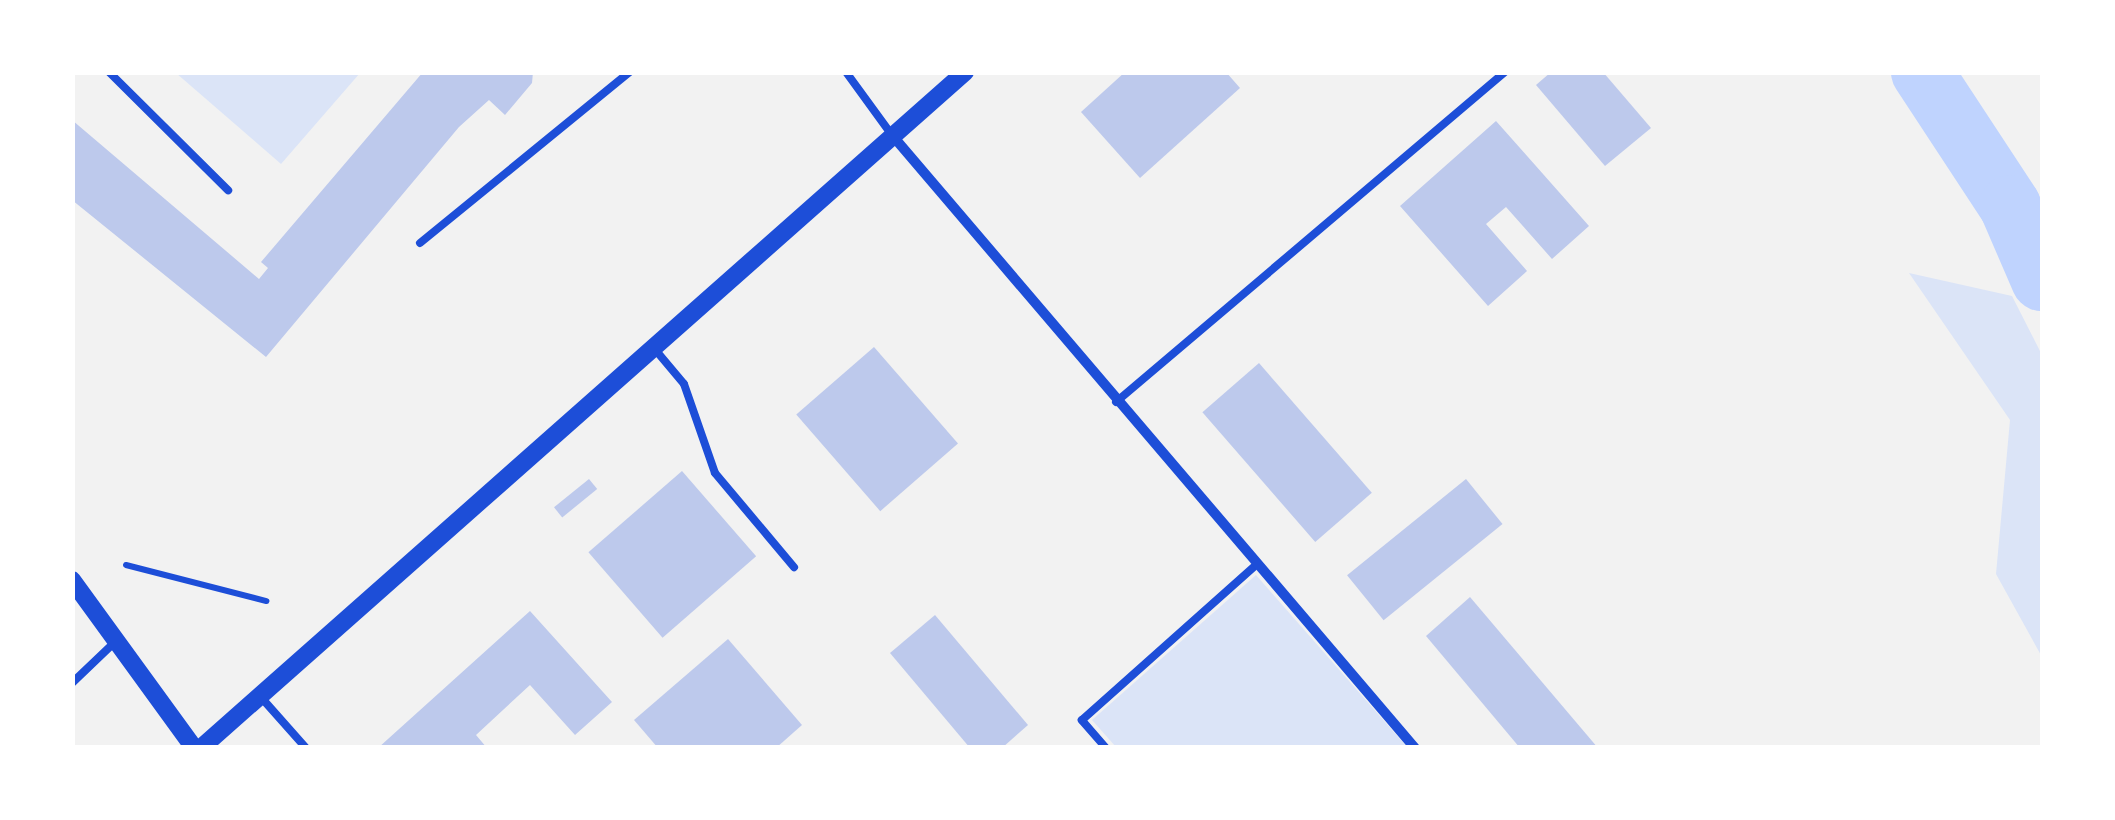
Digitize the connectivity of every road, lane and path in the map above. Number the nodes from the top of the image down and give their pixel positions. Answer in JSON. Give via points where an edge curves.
{"nodes":[{"id":1,"x":109,"y":72,"type":"edge"},
{"id":2,"x":630,"y":72,"type":"edge"},
{"id":3,"x":846,"y":72,"type":"edge"},
{"id":4,"x":965,"y":72,"type":"edge"},
{"id":5,"x":1505,"y":72,"type":"edge"},
{"id":6,"x":892,"y":135,"type":"junction"},
{"id":7,"x":228,"y":190,"type":"dead end"},
{"id":8,"x":420,"y":243,"type":"dead end"},
{"id":9,"x":651,"y":345,"type":"junction"},
{"id":10,"x":1116,"y":402,"type":"junction"},
{"id":11,"x":126,"y":565,"type":"dead end"},
{"id":12,"x":794,"y":566,"type":"dead end"},
{"id":13,"x":1254,"y":567,"type":"junction"},
{"id":14,"x":72,"y":580,"type":"edge"},
{"id":15,"x":266,"y":600,"type":"dead end"},
{"id":16,"x":116,"y":641,"type":"junction"},
{"id":17,"x":72,"y":683,"type":"edge"},
{"id":18,"x":256,"y":691,"type":"junction"},
{"id":19,"x":197,"y":748,"type":"edge"},
{"id":20,"x":306,"y":748,"type":"edge"},
{"id":21,"x":1106,"y":748,"type":"edge"},
{"id":22,"x":1415,"y":748,"type":"edge"}],
"edges":[{"from":1,"to":7,"type":"lane"},
{"from":2,"to":8,"type":"lane"},
{"from":3,"to":6,"type":"lane"},
{"from":4,"to":6,"type":"street"},
{"from":5,"to":10,"type":"lane"},
{"from":6,"to":9,"type":"street"},
{"from":6,"to":10,"type":"street"},
{"from":9,"to":12,"type":"lane","via":[[684,384],[714,473]]},
{"from":9,"to":18,"type":"street"},
{"from":10,"to":13,"type":"street"},
{"from":11,"to":15,"type":"path"},
{"from":13,"to":21,"type":"lane","via":[[1082,720]]},
{"from":13,"to":22,"type":"street"},
{"from":14,"to":16,"type":"street"},
{"from":16,"to":17,"type":"lane"},
{"from":16,"to":19,"type":"street"},
{"from":18,"to":19,"type":"street"},
{"from":18,"to":20,"type":"lane"}]}
